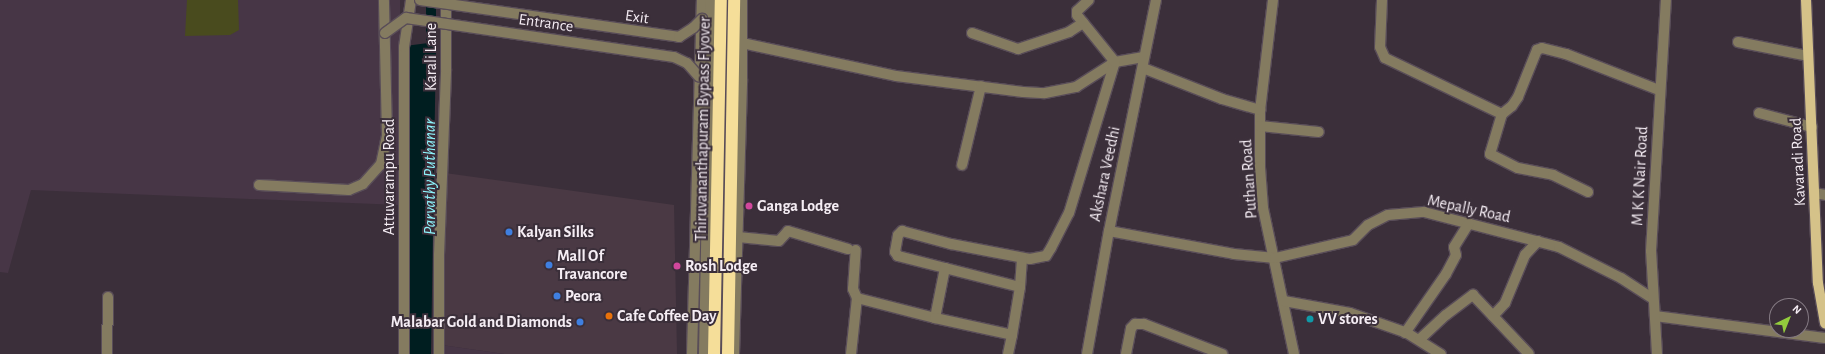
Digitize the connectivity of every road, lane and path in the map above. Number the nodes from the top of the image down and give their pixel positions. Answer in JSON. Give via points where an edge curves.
{"nodes":[{"id":1,"x":384,"y":0,"type":"edge"},
{"id":2,"x":411,"y":0,"type":"edge"},
{"id":3,"x":420,"y":0,"type":"edge"},
{"id":4,"x":446,"y":0,"type":"edge"},
{"id":5,"x":702,"y":0,"type":"edge"},
{"id":6,"x":711,"y":0,"type":"edge"},
{"id":7,"x":721,"y":0,"type":"edge"},
{"id":8,"x":734,"y":0,"type":"edge"},
{"id":9,"x":742,"y":0,"type":"edge"},
{"id":10,"x":1089,"y":0,"type":"edge"},
{"id":11,"x":1156,"y":0,"type":"edge"},
{"id":12,"x":1273,"y":0,"type":"edge"},
{"id":13,"x":1382,"y":0,"type":"edge"},
{"id":14,"x":1666,"y":0,"type":"edge"},
{"id":15,"x":1806,"y":0,"type":"edge"},
{"id":16,"x":702,"y":19,"type":"junction"},
{"id":17,"x":1083,"y":23,"type":"junction"},
{"id":18,"x":385,"y":33,"type":"junction"},
{"id":19,"x":972,"y":33,"type":"dead end"},
{"id":20,"x":1738,"y":42,"type":"dead end"},
{"id":21,"x":742,"y":43,"type":"junction"},
{"id":22,"x":1808,"y":56,"type":"junction"},
{"id":23,"x":1144,"y":57,"type":"junction"},
{"id":24,"x":1115,"y":62,"type":"junction"},
{"id":25,"x":1143,"y":68,"type":"junction"},
{"id":26,"x":700,"y":77,"type":"junction"},
{"id":27,"x":981,"y":86,"type":"junction"},
{"id":28,"x":1659,"y":90,"type":"junction"},
{"id":29,"x":1260,"y":110,"type":"junction"},
{"id":30,"x":1759,"y":113,"type":"dead end"},
{"id":31,"x":1502,"y":114,"type":"junction"},
{"id":32,"x":1260,"y":126,"type":"junction"},
{"id":33,"x":1812,"y":127,"type":"junction"},
{"id":34,"x":1319,"y":132,"type":"dead end"},
{"id":35,"x":962,"y":165,"type":"dead end"},
{"id":36,"x":259,"y":185,"type":"dead end"},
{"id":37,"x":1588,"y":192,"type":"dead end"},
{"id":38,"x":1815,"y":193,"type":"junction"},
{"id":39,"x":1825,"y":195,"type":"edge"},
{"id":40,"x":1469,"y":223,"type":"junction"},
{"id":41,"x":1109,"y":231,"type":"junction"},
{"id":42,"x":738,"y":237,"type":"junction"},
{"id":43,"x":1538,"y":241,"type":"junction"},
{"id":44,"x":1022,"y":258,"type":"junction"},
{"id":45,"x":1275,"y":258,"type":"junction"},
{"id":46,"x":945,"y":268,"type":"junction"},
{"id":47,"x":1822,"y":284,"type":"edge"},
{"id":48,"x":1020,"y":287,"type":"junction"},
{"id":49,"x":108,"y":297,"type":"dead end"},
{"id":50,"x":856,"y":298,"type":"junction"},
{"id":51,"x":1652,"y":298,"type":"junction"},
{"id":52,"x":1284,"y":301,"type":"junction"},
{"id":53,"x":1493,"y":316,"type":"junction"},
{"id":54,"x":1655,"y":316,"type":"junction"},
{"id":55,"x":935,"y":318,"type":"junction"},
{"id":56,"x":1825,"y":323,"type":"edge"},
{"id":57,"x":1405,"y":333,"type":"junction"},
{"id":58,"x":1012,"y":335,"type":"junction"},
{"id":59,"x":1825,"y":338,"type":"edge"},
{"id":60,"x":1420,"y":340,"type":"junction"},
{"id":61,"x":107,"y":354,"type":"edge"},
{"id":62,"x":404,"y":354,"type":"edge"},
{"id":63,"x":438,"y":354,"type":"edge"},
{"id":64,"x":692,"y":354,"type":"edge"},
{"id":65,"x":704,"y":354,"type":"edge"},
{"id":66,"x":714,"y":354,"type":"edge"},
{"id":67,"x":728,"y":354,"type":"edge"},
{"id":68,"x":734,"y":354,"type":"edge"},
{"id":69,"x":851,"y":354,"type":"edge"},
{"id":70,"x":1008,"y":354,"type":"edge"},
{"id":71,"x":1087,"y":354,"type":"edge"},
{"id":72,"x":1126,"y":354,"type":"edge"},
{"id":73,"x":1222,"y":354,"type":"edge"},
{"id":74,"x":1294,"y":354,"type":"edge"},
{"id":75,"x":1442,"y":354,"type":"edge"},
{"id":76,"x":1529,"y":354,"type":"edge"},
{"id":77,"x":1657,"y":354,"type":"edge"}],
"edges":[{"from":1,"to":18,"type":"street"},
{"from":2,"to":62,"type":"street","name":"Attuvarampu Road","via":[[404,47]]},
{"from":3,"to":16,"type":"street","name":"Exit","bridge":true,"via":[[678,37]]},
{"from":4,"to":63,"type":"street","name":"Karali Lane"},
{"from":5,"to":16,"type":"street"},
{"from":6,"to":65,"type":"street"},
{"from":7,"to":66,"type":"highway","name":"Thiruvananthapuram Bypass Flyover"},
{"from":8,"to":67,"type":"highway","name":"Thiruvananthapuram Bypass Flyover"},
{"from":9,"to":21,"type":"street"},
{"from":10,"to":17,"type":"street","via":[[1077,11]]},
{"from":11,"to":23,"type":"street","name":"Akshara Veedhi"},
{"from":12,"to":29,"type":"street","name":"Puthan Road"},
{"from":13,"to":31,"type":"street","via":[[1380,47],[1385,58]]},
{"from":14,"to":28,"type":"street","name":"M K K Nair Road"},
{"from":15,"to":22,"type":"main road","name":"Kavaradi Road"},
{"from":16,"to":26,"type":"street"},
{"from":17,"to":19,"type":"street","via":[[1062,35],[1018,50]]},
{"from":17,"to":24,"type":"street"},
{"from":18,"to":26,"type":"street","name":"Entrance","bridge":true,"via":[[406,18],[674,57],[687,63]]},
{"from":18,"to":36,"type":"street","via":[[387,135],[381,164],[373,175],[349,190]]},
{"from":20,"to":22,"type":"street"},
{"from":21,"to":27,"type":"street","via":[[896,76]]},
{"from":21,"to":42,"type":"street"},
{"from":22,"to":33,"type":"main road","name":"Kavaradi Road"},
{"from":23,"to":24,"type":"street"},
{"from":23,"to":25,"type":"street","name":"Akshara Veedhi"},
{"from":24,"to":27,"type":"street","via":[[1076,88],[1045,93]]},
{"from":24,"to":44,"type":"street","via":[[1069,213],[1046,256],[1039,259]]},
{"from":25,"to":29,"type":"street","via":[[1222,99]]},
{"from":25,"to":41,"type":"street","name":"Akshara Veedhi"},
{"from":26,"to":64,"type":"street"},
{"from":27,"to":35,"type":"street"},
{"from":28,"to":31,"type":"street","via":[[1566,54],[1542,48],[1536,50],[1518,97]]},
{"from":28,"to":51,"type":"street","name":"M K K Nair Road","via":[[1650,251]]},
{"from":29,"to":32,"type":"street","name":"Puthan Road"},
{"from":30,"to":33,"type":"street"},
{"from":31,"to":37,"type":"street","via":[[1490,154],[1518,168],[1553,175]]},
{"from":32,"to":34,"type":"street"},
{"from":32,"to":45,"type":"street","name":"Puthan Road","via":[[1263,208]]},
{"from":33,"to":38,"type":"main road","name":"Kavaradi Road"},
{"from":38,"to":39,"type":"street"},
{"from":38,"to":47,"type":"main road","name":"Kavaradi Road"},
{"from":40,"to":43,"type":"street","name":"Mepally Road"},
{"from":40,"to":45,"type":"street","name":"Mepally Road","via":[[1424,212],[1388,215],[1368,225],[1353,240]]},
{"from":40,"to":57,"type":"street","via":[[1454,247],[1456,255],[1446,274]]},
{"from":41,"to":45,"type":"street","name":"Mepally Road","via":[[1234,254]]},
{"from":41,"to":71,"type":"street","name":"Akshara Veedhi"},
{"from":42,"to":50,"type":"street","via":[[779,241],[788,230],[852,250],[853,289]]},
{"from":42,"to":68,"type":"street"},
{"from":43,"to":51,"type":"street","name":"Mepally Road","via":[[1559,247],[1621,278]]},
{"from":43,"to":53,"type":"street","via":[[1525,255],[1505,303]]},
{"from":44,"to":46,"type":"street","via":[[902,231],[898,235],[895,252],[898,256]]},
{"from":44,"to":48,"type":"street"},
{"from":45,"to":52,"type":"street","name":"Puthan Road"},
{"from":46,"to":48,"type":"street"},
{"from":46,"to":55,"type":"street"},
{"from":47,"to":56,"type":"main road","name":"Kavaradi Road"},
{"from":48,"to":58,"type":"street"},
{"from":49,"to":61,"type":"street"},
{"from":50,"to":55,"type":"street"},
{"from":50,"to":69,"type":"street"},
{"from":51,"to":54,"type":"street","name":"M K K Nair Road"},
{"from":52,"to":57,"type":"street","via":[[1350,313]]},
{"from":52,"to":74,"type":"street","name":"Puthan Road"},
{"from":53,"to":60,"type":"street","via":[[1473,295],[1446,315]]},
{"from":53,"to":76,"type":"street"},
{"from":54,"to":59,"type":"street"},
{"from":54,"to":77,"type":"street","name":"M K K Nair Road"},
{"from":55,"to":58,"type":"street"},
{"from":57,"to":60,"type":"street"},
{"from":58,"to":70,"type":"street"},
{"from":60,"to":75,"type":"street"},
{"from":72,"to":73,"type":"street","via":[[1130,328],[1135,324],[1144,324]]}]}
